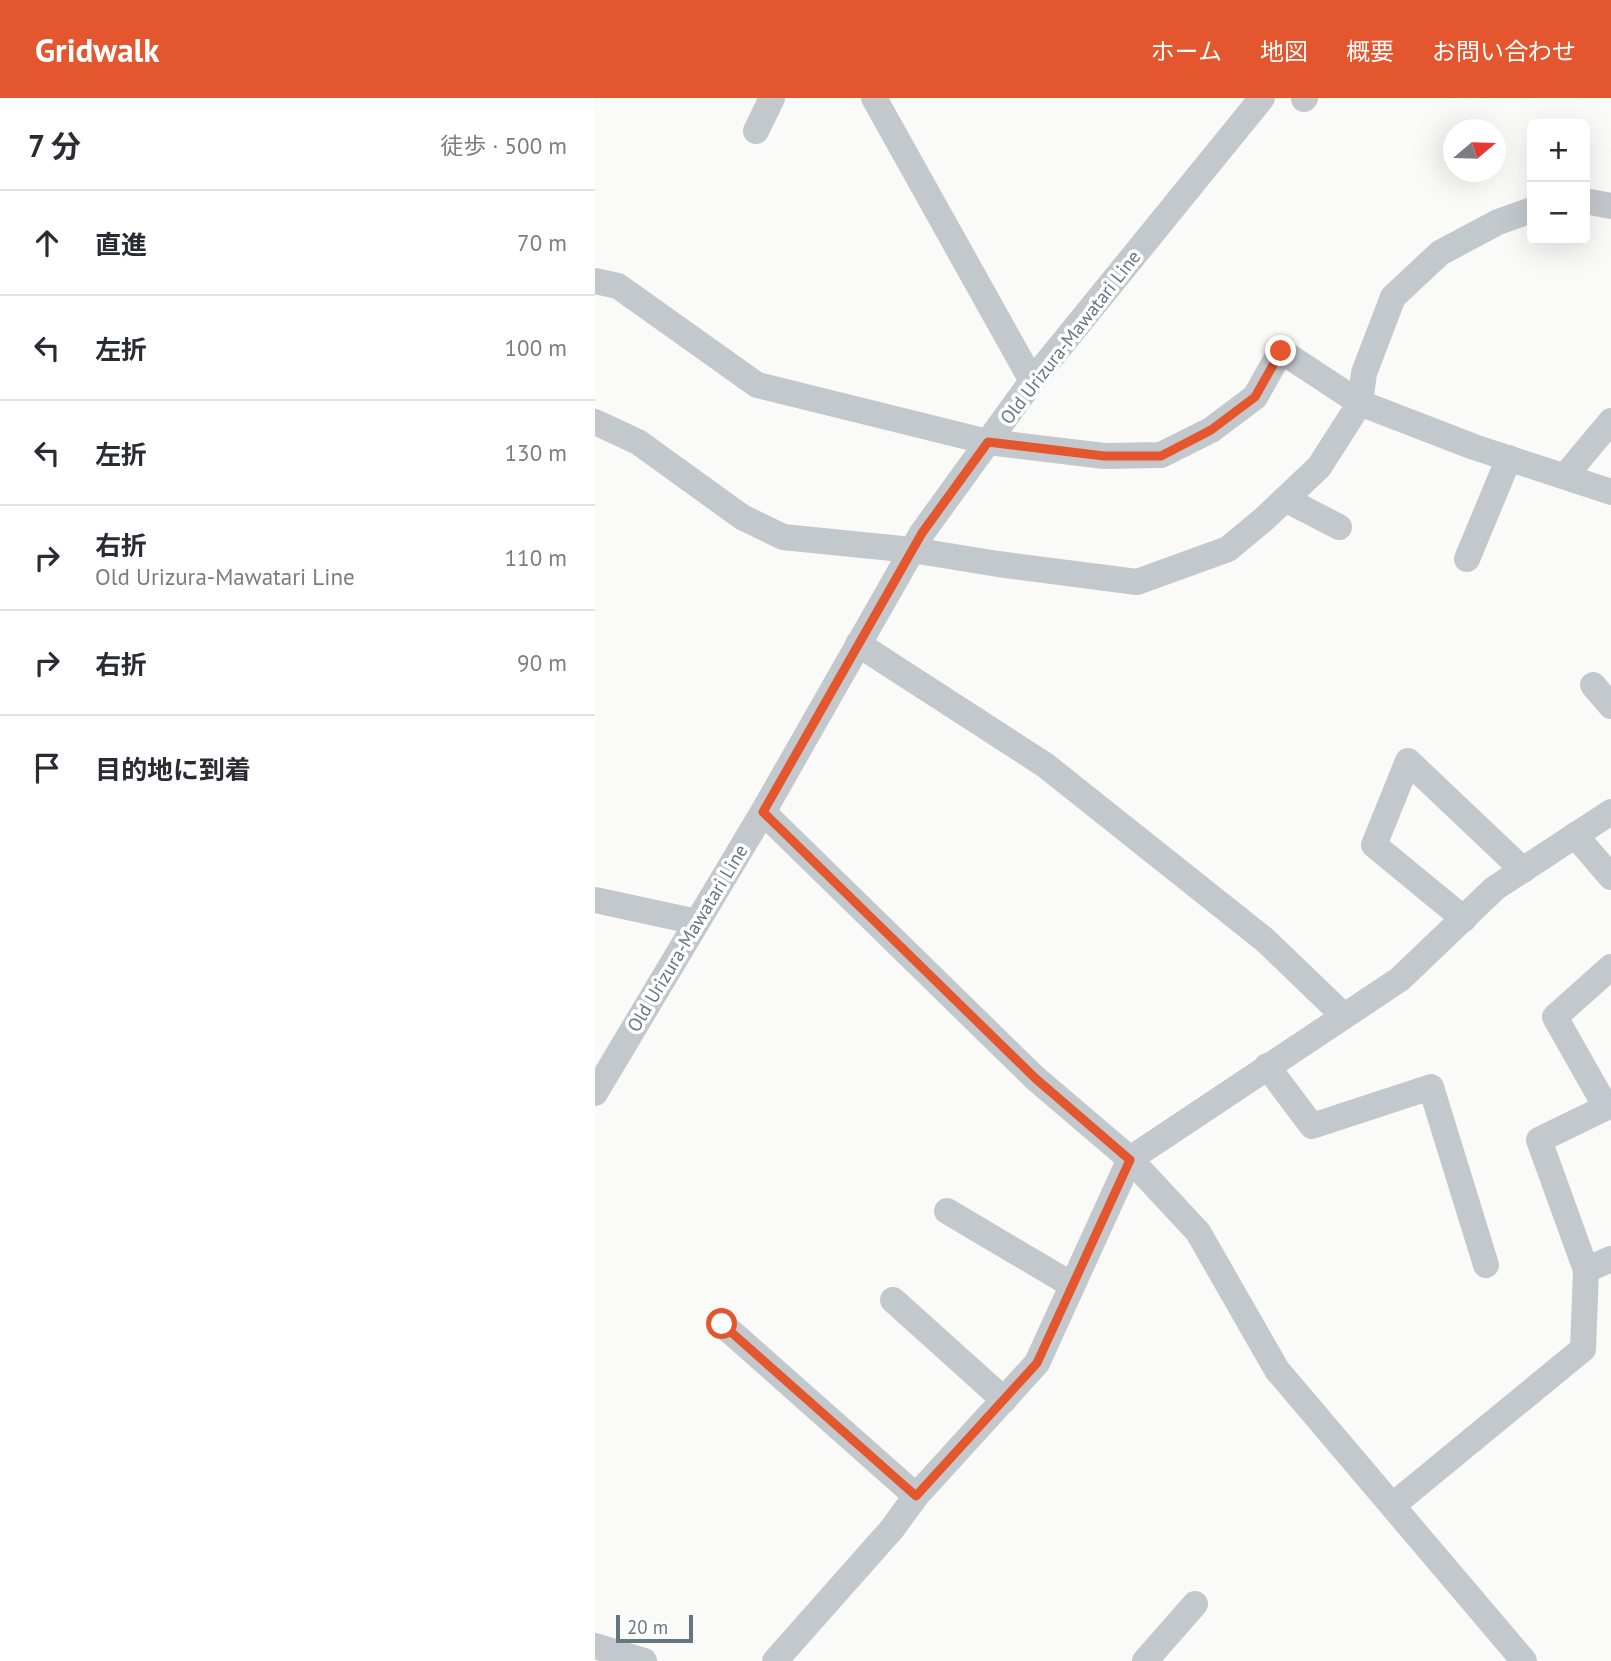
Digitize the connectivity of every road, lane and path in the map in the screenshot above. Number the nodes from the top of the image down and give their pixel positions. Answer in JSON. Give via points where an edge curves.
{"nodes":[{"id":1,"x":772,"y":98,"type":"edge"},
{"id":2,"x":874,"y":98,"type":"edge"},
{"id":3,"x":1262,"y":98,"type":"edge"},
{"id":4,"x":755,"y":131,"type":"dead end"},
{"id":5,"x":1590,"y":202,"type":"edge"},
{"id":6,"x":1611,"y":206,"type":"edge"},
{"id":7,"x":1527,"y":212,"type":"edge"},
{"id":8,"x":595,"y":281,"type":"edge"},
{"id":9,"x":1032,"y":382,"type":"junction"},
{"id":10,"x":1360,"y":403,"type":"junction"},
{"id":11,"x":1611,"y":421,"type":"edge"},
{"id":12,"x":595,"y":422,"type":"edge"},
{"id":13,"x":988,"y":442,"type":"junction"},
{"id":14,"x":1509,"y":458,"type":"junction"},
{"id":15,"x":1565,"y":476,"type":"junction"},
{"id":16,"x":1611,"y":492,"type":"edge"},
{"id":17,"x":1285,"y":499,"type":"junction"},
{"id":18,"x":1339,"y":527,"type":"dead end"},
{"id":19,"x":912,"y":550,"type":"junction"},
{"id":20,"x":1467,"y":559,"type":"dead end"},
{"id":21,"x":859,"y":644,"type":"junction"},
{"id":22,"x":1593,"y":685,"type":"dead end"},
{"id":23,"x":1611,"y":706,"type":"edge"},
{"id":24,"x":763,"y":812,"type":"junction"},
{"id":25,"x":1611,"y":812,"type":"edge"},
{"id":26,"x":1575,"y":835,"type":"junction"},
{"id":27,"x":1523,"y":870,"type":"junction"},
{"id":28,"x":1611,"y":877,"type":"edge"},
{"id":29,"x":595,"y":900,"type":"edge"},
{"id":30,"x":1464,"y":919,"type":"junction"},
{"id":31,"x":697,"y":922,"type":"junction"},
{"id":32,"x":1611,"y":967,"type":"edge"},
{"id":33,"x":1344,"y":1016,"type":"junction"},
{"id":34,"x":602,"y":1058,"type":"edge"},
{"id":35,"x":1267,"y":1066,"type":"junction"},
{"id":36,"x":595,"y":1093,"type":"edge"},
{"id":37,"x":1608,"y":1106,"type":"edge"},
{"id":38,"x":1130,"y":1160,"type":"junction"},
{"id":39,"x":947,"y":1211,"type":"dead end"},
{"id":40,"x":1611,"y":1259,"type":"edge"},
{"id":41,"x":1486,"y":1265,"type":"dead end"},
{"id":42,"x":1586,"y":1270,"type":"junction"},
{"id":43,"x":1072,"y":1285,"type":"junction"},
{"id":44,"x":893,"y":1300,"type":"dead end"},
{"id":45,"x":722,"y":1324,"type":"dead end"},
{"id":46,"x":1004,"y":1400,"type":"junction"},
{"id":47,"x":916,"y":1496,"type":"junction"},
{"id":48,"x":1393,"y":1505,"type":"junction"},
{"id":49,"x":1195,"y":1604,"type":"dead end"},
{"id":50,"x":595,"y":1646,"type":"edge"},
{"id":51,"x":644,"y":1661,"type":"edge"},
{"id":52,"x":775,"y":1661,"type":"edge"},
{"id":53,"x":1145,"y":1661,"type":"edge"},
{"id":54,"x":1524,"y":1661,"type":"edge"}],
"edges":[{"from":1,"to":4,"type":"street"},
{"from":2,"to":9,"type":"street"},
{"from":3,"to":9,"type":"street","name":"Old Urizura-Mawatari Line"},
{"from":5,"to":6,"type":"street"},
{"from":7,"to":10,"type":"street","via":[[1440,253],[1393,298],[1364,373]]},
{"from":8,"to":13,"type":"street","via":[[618,286],[757,385]]},
{"from":9,"to":13,"type":"street","name":"Old Urizura-Mawatari Line"},
{"from":10,"to":13,"type":"street","via":[[1281,351],[1255,397],[1211,430],[1161,456],[1104,456]]},
{"from":10,"to":14,"type":"street"},
{"from":10,"to":17,"type":"street","via":[[1319,467]]},
{"from":11,"to":15,"type":"street"},
{"from":12,"to":19,"type":"street","via":[[638,442],[742,517],[783,537]]},
{"from":13,"to":19,"type":"street","name":"Old Urizura-Mawatari Line"},
{"from":14,"to":15,"type":"street"},
{"from":14,"to":20,"type":"street"},
{"from":15,"to":16,"type":"street"},
{"from":17,"to":18,"type":"street"},
{"from":17,"to":19,"type":"street","via":[[1228,549],[1137,582]]},
{"from":19,"to":21,"type":"street","name":"Old Urizura-Mawatari Line"},
{"from":21,"to":24,"type":"street","name":"Old Urizura-Mawatari Line"},
{"from":21,"to":33,"type":"street","via":[[1045,765],[1265,940]]},
{"from":22,"to":23,"type":"street"},
{"from":24,"to":31,"type":"street","name":"Old Urizura-Mawatari Line"},
{"from":24,"to":38,"type":"street","via":[[1035,1078]]},
{"from":25,"to":26,"type":"street"},
{"from":26,"to":27,"type":"street"},
{"from":26,"to":28,"type":"street"},
{"from":27,"to":30,"type":"street","via":[[1495,888]]},
{"from":27,"to":30,"type":"street","via":[[1408,761],[1374,845]]},
{"from":29,"to":31,"type":"street"},
{"from":30,"to":33,"type":"street","via":[[1400,979]]},
{"from":31,"to":34,"type":"street","name":"Old Urizura-Mawatari Line"},
{"from":32,"to":37,"type":"street","via":[[1555,1017]]},
{"from":33,"to":35,"type":"street"},
{"from":34,"to":36,"type":"street","name":"Old Urizura-Mawatari Line"},
{"from":35,"to":38,"type":"street"},
{"from":35,"to":41,"type":"street","via":[[1312,1126],[1431,1087]]},
{"from":37,"to":42,"type":"street","via":[[1539,1140]]},
{"from":38,"to":43,"type":"street"},
{"from":38,"to":48,"type":"street","via":[[1198,1232],[1277,1370]]},
{"from":39,"to":43,"type":"street"},
{"from":40,"to":42,"type":"street"},
{"from":42,"to":48,"type":"street","via":[[1583,1349]]},
{"from":43,"to":46,"type":"street","via":[[1037,1363]]},
{"from":44,"to":46,"type":"street"},
{"from":45,"to":47,"type":"street"},
{"from":46,"to":47,"type":"street"},
{"from":47,"to":52,"type":"street"},
{"from":48,"to":54,"type":"street"},
{"from":49,"to":53,"type":"street"},
{"from":50,"to":51,"type":"street"}]}
